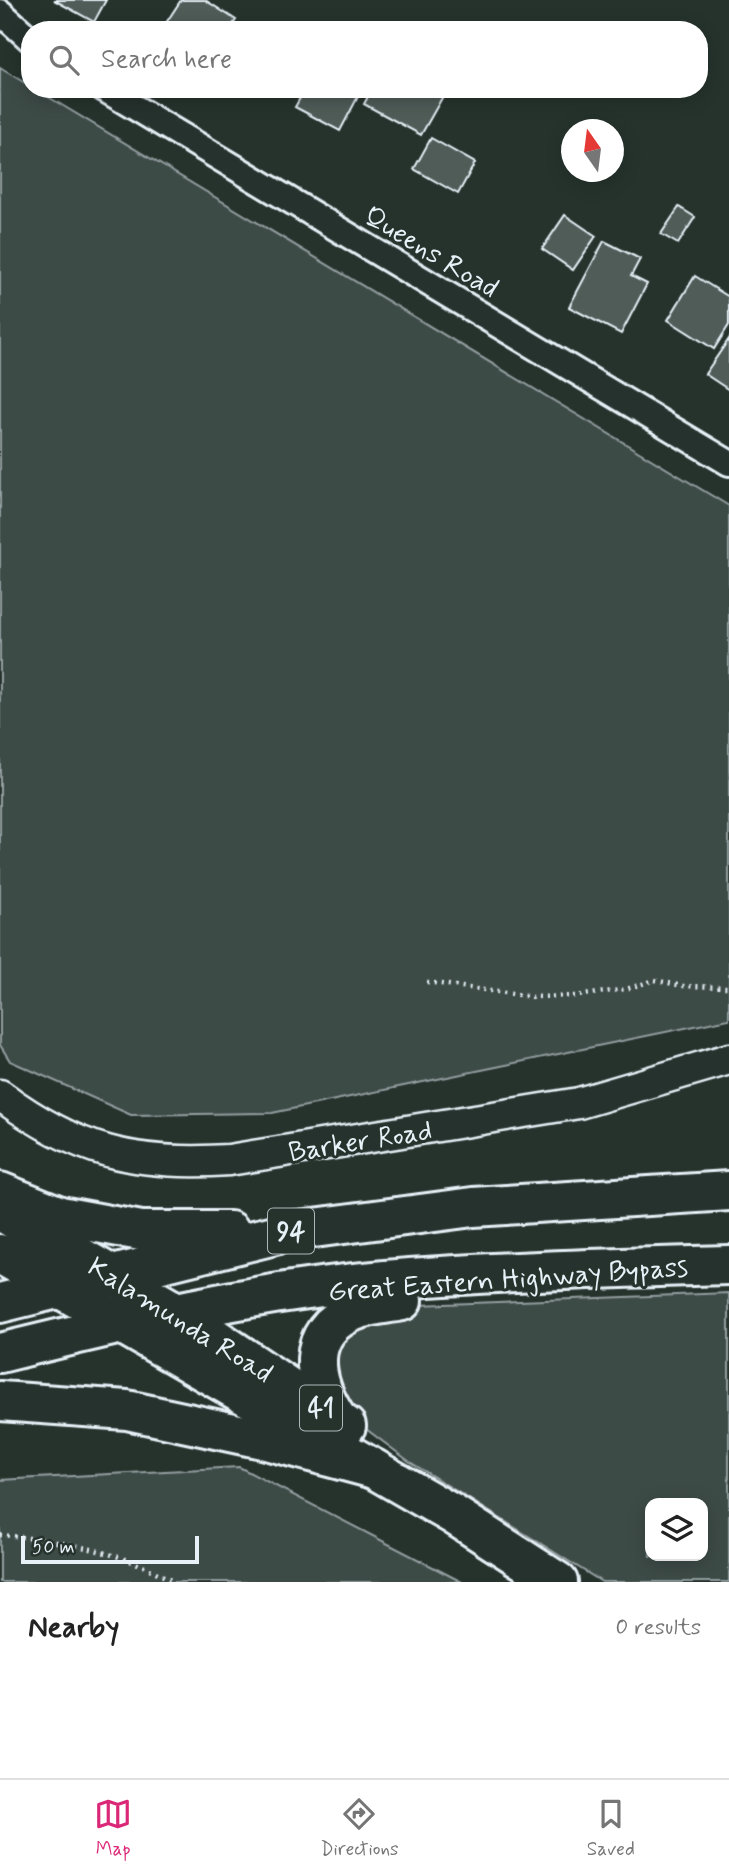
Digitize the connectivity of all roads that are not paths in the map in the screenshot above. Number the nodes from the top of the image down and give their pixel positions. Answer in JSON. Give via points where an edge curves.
{"nodes":[{"id":1,"x":0,"y":12,"type":"edge"},
{"id":2,"x":21,"y":31,"type":"edge"},
{"id":3,"x":119,"y":98,"type":"edge"},
{"id":4,"x":729,"y":463,"type":"edge"},
{"id":5,"x":729,"y":1059,"type":"edge"},
{"id":6,"x":0,"y":1095,"type":"edge"},
{"id":7,"x":729,"y":1191,"type":"edge"},
{"id":8,"x":0,"y":1192,"type":"edge"},
{"id":9,"x":0,"y":1211,"type":"edge"},
{"id":10,"x":292,"y":1231,"type":"junction"},
{"id":11,"x":0,"y":1254,"type":"edge"},
{"id":12,"x":729,"y":1265,"type":"edge"},
{"id":13,"x":559,"y":1270,"type":"junction"},
{"id":14,"x":113,"y":1275,"type":"junction"},
{"id":15,"x":57,"y":1289,"type":"junction"},
{"id":16,"x":0,"y":1303,"type":"edge"},
{"id":17,"x":178,"y":1313,"type":"junction"},
{"id":18,"x":118,"y":1324,"type":"junction"},
{"id":19,"x":0,"y":1353,"type":"edge"},
{"id":20,"x":0,"y":1401,"type":"edge"},
{"id":21,"x":337,"y":1419,"type":"junction"},
{"id":22,"x":374,"y":1469,"type":"junction"},
{"id":23,"x":454,"y":1515,"type":"junction"},
{"id":24,"x":558,"y":1582,"type":"edge"}],
"edges":[{"from":1,"to":2,"type":"street"},
{"from":3,"to":4,"type":"street","name":"Queens Road"},
{"from":5,"to":6,"type":"street","name":"Barker Road","via":[[579,1103],[229,1160],[186,1163],[147,1161],[80,1143],[34,1120]]},
{"from":7,"to":10,"type":"main road","number":"94","via":[[473,1208]]},
{"from":8,"to":10,"type":"main road","via":[[60,1216],[141,1231]]},
{"from":9,"to":14,"type":"main road","name":"Kalamunda Road"},
{"from":10,"to":14,"type":"main road","number":"94"},
{"from":11,"to":15,"type":"main road","name":"Kalamunda Road"},
{"from":12,"to":13,"type":"main road","name":"Great Eastern Highway Bypass","number":"94"},
{"from":13,"to":17,"type":"main road","name":"Great Eastern Highway Bypass","number":"94","via":[[383,1280]]},
{"from":13,"to":21,"type":"main road","via":[[355,1310],[329,1325],[318,1349],[317,1374],[324,1399]]},
{"from":14,"to":15,"type":"main road","number":"94"},
{"from":14,"to":17,"type":"main road","name":"Kalamunda Road","number":"41"},
{"from":15,"to":16,"type":"main road","number":"94"},
{"from":15,"to":18,"type":"main road","name":"Kalamunda Road"},
{"from":17,"to":18,"type":"main road","name":"Great Eastern Highway Bypass","number":"94"},
{"from":17,"to":21,"type":"main road","name":"Kalamunda Road","number":"41"},
{"from":18,"to":19,"type":"main road","name":"Great Eastern Highway Bypass","number":"94"},
{"from":18,"to":22,"type":"main road","name":"Kalamunda Road"},
{"from":20,"to":22,"type":"main road","via":[[127,1409]]},
{"from":21,"to":23,"type":"main road","name":"Kalamunda Road","number":"41"},
{"from":22,"to":23,"type":"main road","name":"Kalamunda Road"},
{"from":23,"to":24,"type":"main road","name":"Kalamunda Road"}]}
